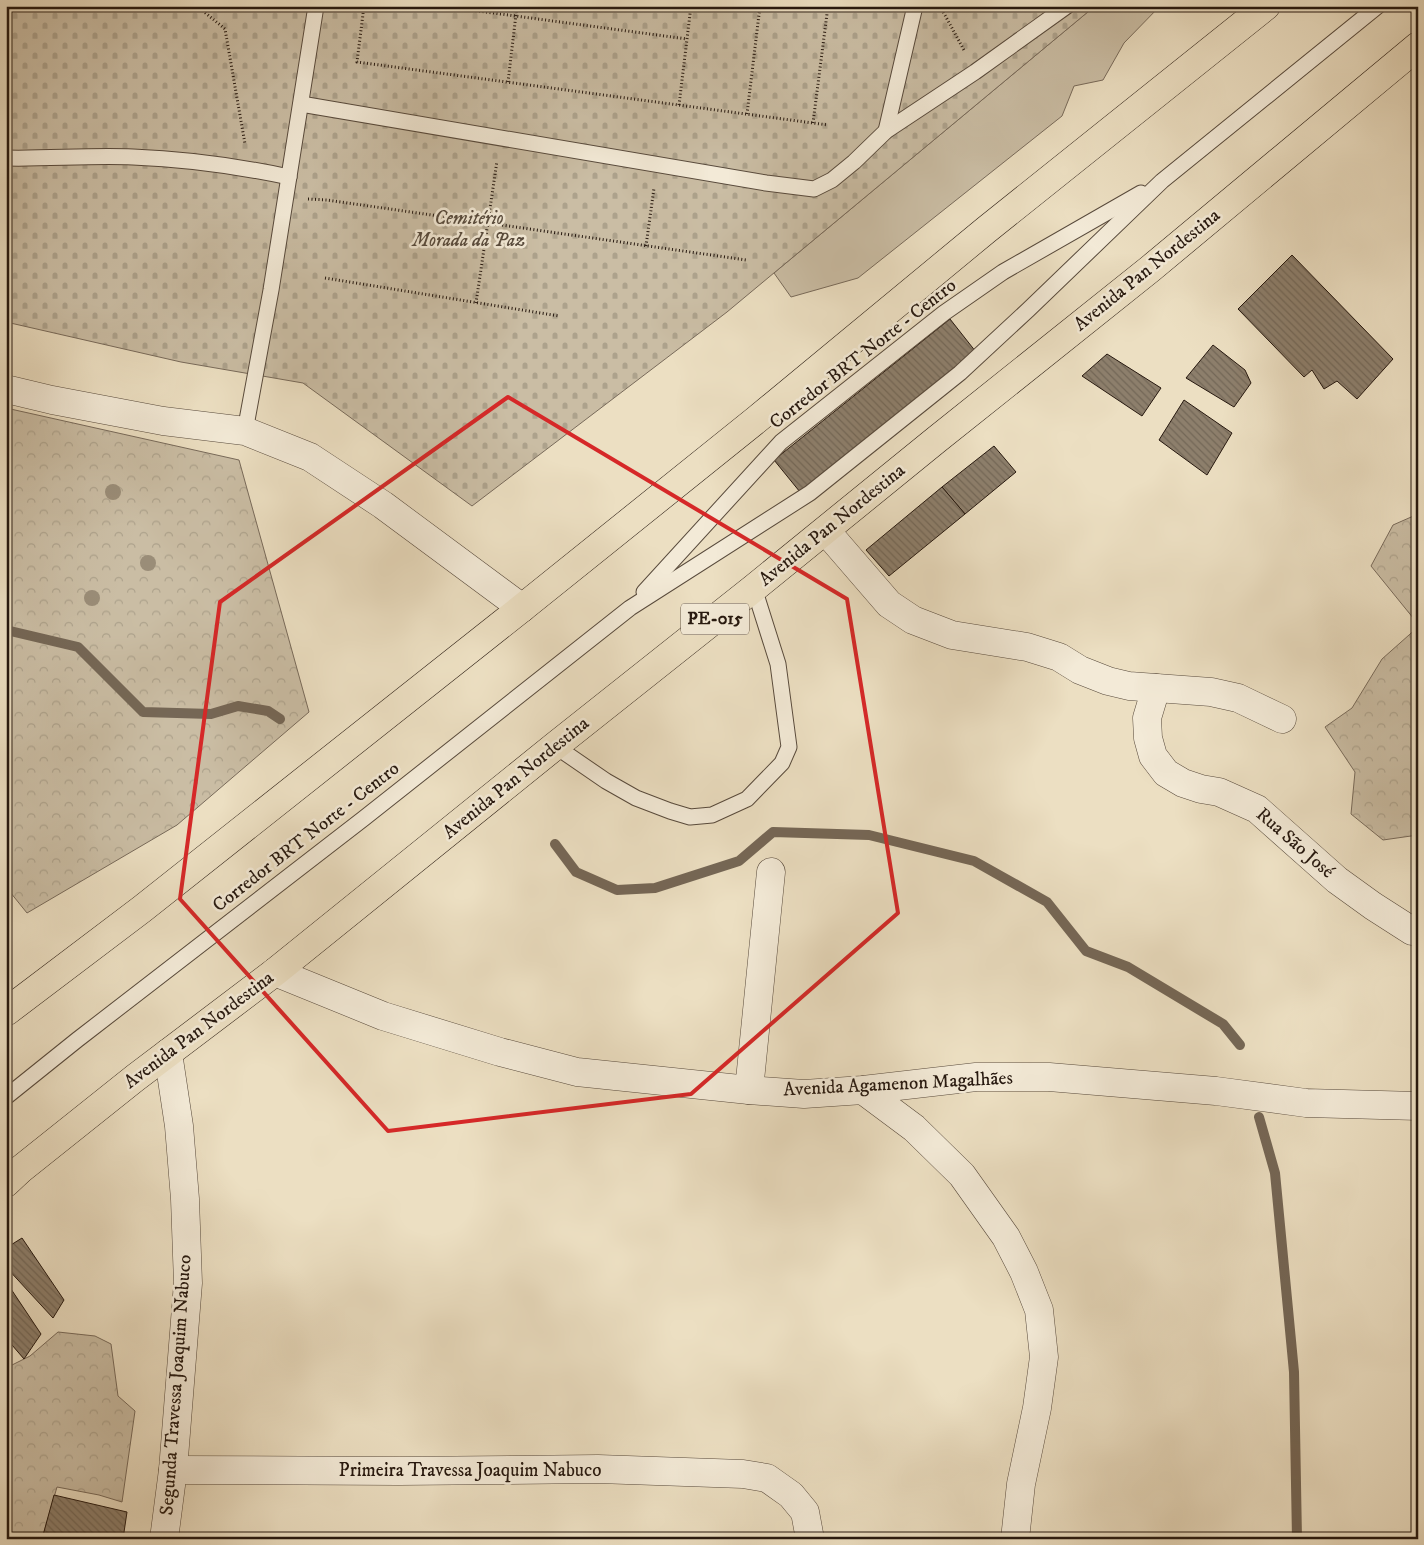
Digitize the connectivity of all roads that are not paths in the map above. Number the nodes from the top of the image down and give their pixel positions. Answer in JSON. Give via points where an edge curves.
{"nodes":[{"id":1,"x":316,"y":6,"type":"edge"},
{"id":2,"x":915,"y":6,"type":"edge"},
{"id":3,"x":1067,"y":6,"type":"edge"},
{"id":4,"x":1266,"y":6,"type":"edge"},
{"id":5,"x":1378,"y":6,"type":"edge"},
{"id":6,"x":1418,"y":46,"type":"edge"},
{"id":7,"x":301,"y":104,"type":"junction"},
{"id":8,"x":886,"y":131,"type":"junction"},
{"id":9,"x":6,"y":158,"type":"edge"},
{"id":10,"x":289,"y":177,"type":"junction"},
{"id":11,"x":1162,"y":181,"type":"junction"},
{"id":12,"x":6,"y":389,"type":"edge"},
{"id":13,"x":245,"y":431,"type":"junction"},
{"id":14,"x":826,"y":531,"type":"junction"},
{"id":15,"x":754,"y":588,"type":"junction"},
{"id":16,"x":522,"y":608,"type":"junction"},
{"id":17,"x":630,"y":608,"type":"junction"},
{"id":18,"x":1156,"y":688,"type":"junction"},
{"id":19,"x":1282,"y":719,"type":"dead end"},
{"id":20,"x":554,"y":746,"type":"junction"},
{"id":21,"x":771,"y":872,"type":"dead end"},
{"id":22,"x":1418,"y":931,"type":"edge"},
{"id":23,"x":275,"y":972,"type":"junction"},
{"id":24,"x":6,"y":1012,"type":"edge"},
{"id":25,"x":168,"y":1053,"type":"junction"},
{"id":26,"x":748,"y":1090,"type":"junction"},
{"id":27,"x":863,"y":1090,"type":"junction"},
{"id":28,"x":6,"y":1097,"type":"edge"},
{"id":29,"x":1418,"y":1106,"type":"edge"},
{"id":30,"x":6,"y":1184,"type":"edge"},
{"id":31,"x":173,"y":1470,"type":"junction"},
{"id":32,"x":164,"y":1539,"type":"edge"},
{"id":33,"x":810,"y":1539,"type":"edge"},
{"id":34,"x":1015,"y":1539,"type":"edge"}],
"edges":[{"from":1,"to":7,"type":"lane"},
{"from":2,"to":8,"type":"lane"},
{"from":3,"to":8,"type":"lane"},
{"from":4,"to":16,"type":"highway"},
{"from":5,"to":11,"type":"lane","name":"Corredor BRT Norte - Centro"},
{"from":6,"to":14,"type":"highway","name":"Avenida Pan Nordestina","number":"PE-015","via":[[1150,269]]},
{"from":7,"to":8,"type":"lane","via":[[814,189],[832,180]]},
{"from":7,"to":10,"type":"lane"},
{"from":9,"to":10,"type":"lane","via":[[132,157],[250,169]]},
{"from":10,"to":13,"type":"lane"},
{"from":11,"to":17,"type":"lane","name":"Corredor BRT Norte - Centro","via":[[952,379],[810,493]]},
{"from":11,"to":17,"type":"lane","name":"Corredor BRT Norte - Centro","via":[[1004,272],[944,313],[781,442]]},
{"from":12,"to":13,"type":"street","via":[[163,421]]},
{"from":13,"to":16,"type":"street","via":[[318,462],[384,505]]},
{"from":14,"to":15,"type":"highway","name":"Avenida Pan Nordestina","number":"PE-015"},
{"from":14,"to":18,"type":"street","via":[[889,604],[913,620],[952,635],[1028,647],[1060,657],[1080,670],[1108,681]]},
{"from":15,"to":20,"type":"highway","name":"Avenida Pan Nordestina","number":"PE-015"},
{"from":15,"to":20,"type":"lane","via":[[778,664],[789,747],[782,763],[747,799],[712,815],[690,817],[636,798]]},
{"from":16,"to":24,"type":"highway"},
{"from":17,"to":28,"type":"lane","name":"Corredor BRT Norte - Centro"},
{"from":18,"to":19,"type":"street","via":[[1211,692],[1238,698]]},
{"from":18,"to":22,"type":"street","name":"Rua São José","via":[[1147,718],[1148,738],[1153,756],[1166,774],[1257,809],[1337,880],[1388,916],[1412,931]]},
{"from":20,"to":23,"type":"highway","name":"Avenida Pan Nordestina","number":"PE-015"},
{"from":21,"to":26,"type":"street"},
{"from":23,"to":25,"type":"highway","name":"Avenida Pan Nordestina","number":"PE-015"},
{"from":23,"to":26,"type":"street","name":"Avenida Agamenon Magalhães","via":[[383,1016],[577,1072]]},
{"from":25,"to":30,"type":"highway","name":"Avenida Pan Nordestina","number":"PE-015"},
{"from":25,"to":31,"type":"street","name":"Segunda Travessa Joaquim Nabuco","via":[[179,1126],[188,1283]]},
{"from":26,"to":27,"type":"street","name":"Avenida Agamenon Magalhães","via":[[804,1094]]},
{"from":27,"to":29,"type":"street","name":"Avenida Agamenon Magalhães","via":[[976,1077],[1050,1077],[1216,1091],[1306,1103]]},
{"from":27,"to":34,"type":"street","via":[[914,1128],[962,1175],[1006,1237],[1038,1310],[1044,1357],[1021,1484]]},
{"from":31,"to":32,"type":"street","name":"Segunda Travessa Joaquim Nabuco"},
{"from":31,"to":33,"type":"street","name":"Primeira Travessa Joaquim Nabuco","via":[[598,1469],[743,1474],[767,1478],[791,1495],[805,1512]]}]}
